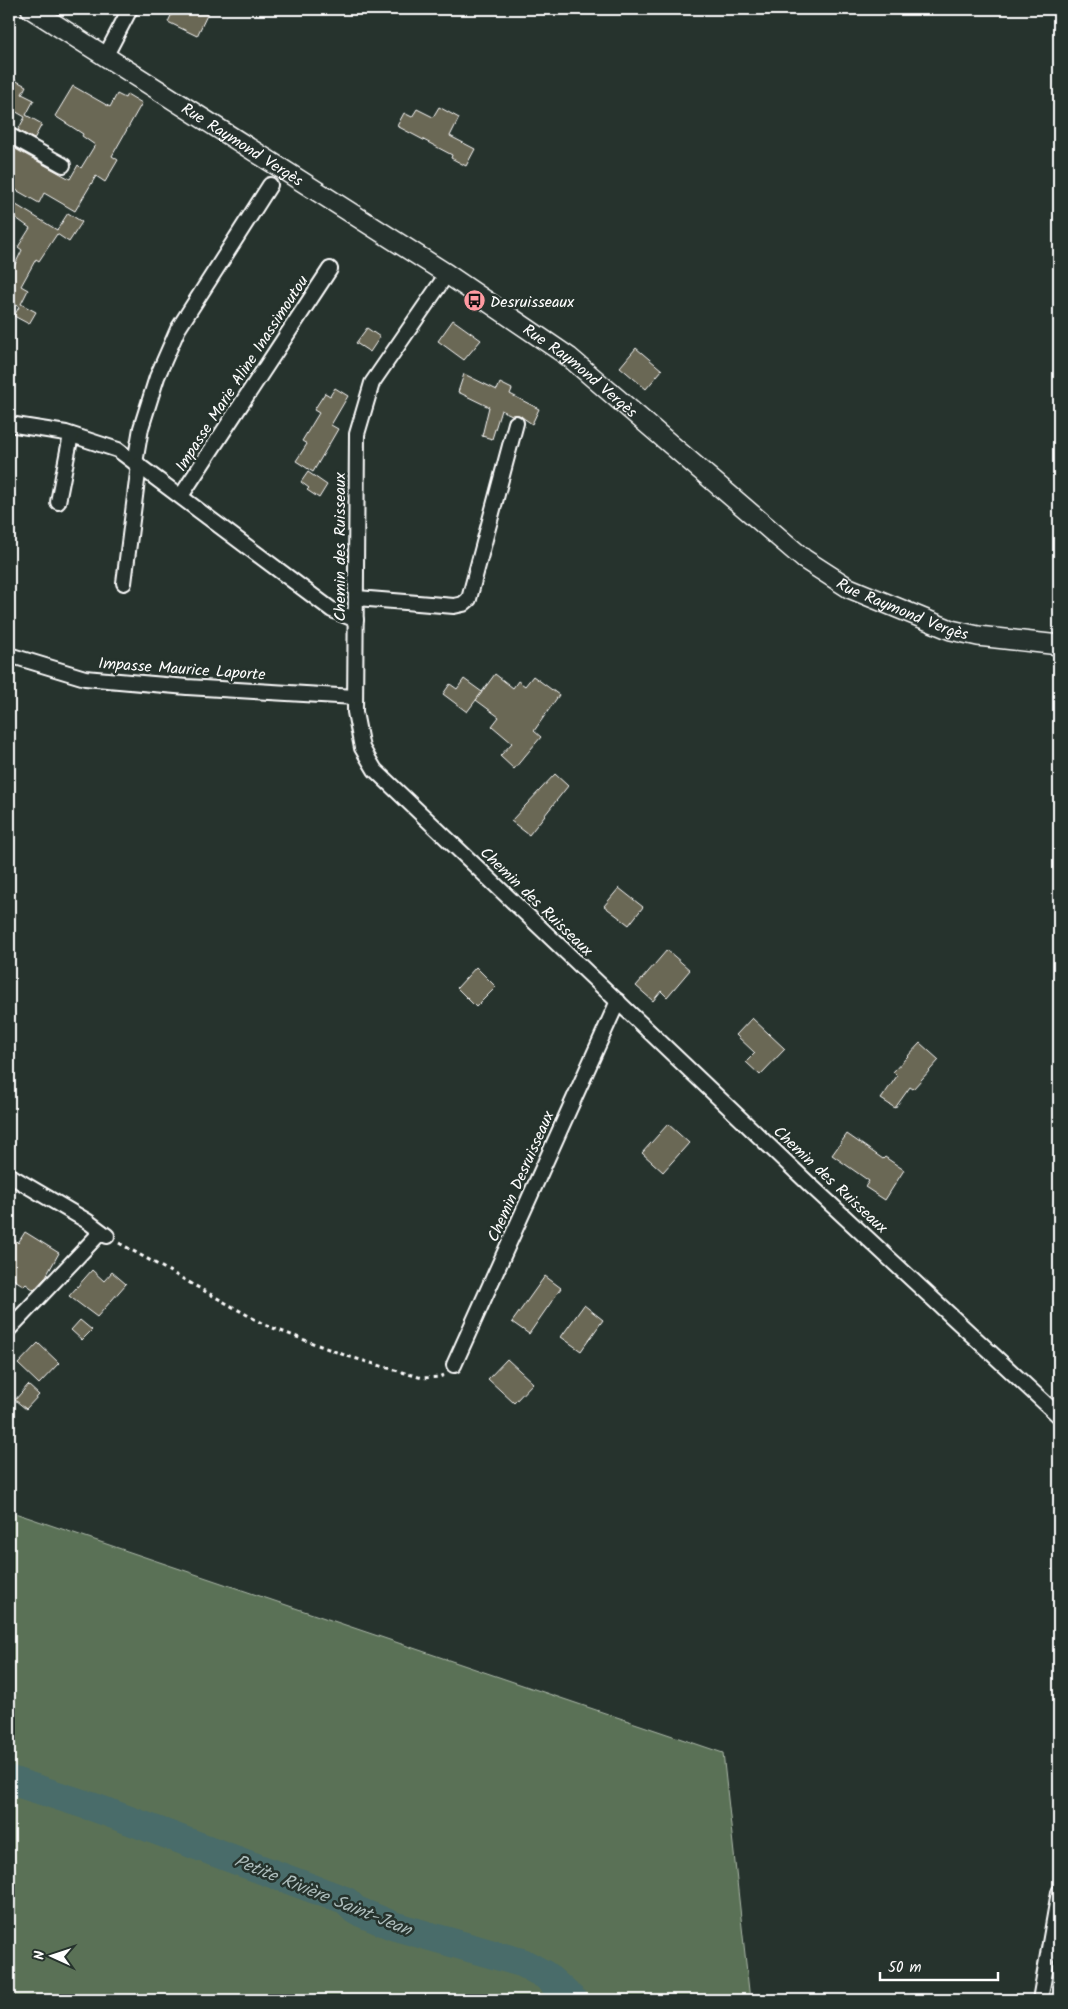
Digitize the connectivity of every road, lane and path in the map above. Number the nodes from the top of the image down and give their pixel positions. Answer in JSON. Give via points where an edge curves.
{"nodes":[{"id":1,"x":31,"y":9,"type":"edge"},
{"id":2,"x":130,"y":9,"type":"edge"},
{"id":3,"x":104,"y":57,"type":"junction"},
{"id":4,"x":9,"y":135,"type":"edge"},
{"id":5,"x":63,"y":165,"type":"dead end"},
{"id":6,"x":270,"y":185,"type":"dead end"},
{"id":7,"x":330,"y":269,"type":"dead end"},
{"id":8,"x":447,"y":274,"type":"junction"},
{"id":9,"x":516,"y":423,"type":"dead end"},
{"id":10,"x":9,"y":424,"type":"edge"},
{"id":11,"x":71,"y":435,"type":"junction"},
{"id":12,"x":137,"y":464,"type":"junction"},
{"id":13,"x":181,"y":496,"type":"junction"},
{"id":14,"x":58,"y":502,"type":"dead end"},
{"id":15,"x":124,"y":583,"type":"dead end"},
{"id":16,"x":357,"y":598,"type":"junction"},
{"id":17,"x":356,"y":620,"type":"junction"},
{"id":18,"x":1059,"y":645,"type":"edge"},
{"id":19,"x":9,"y":656,"type":"edge"},
{"id":20,"x":355,"y":697,"type":"junction"},
{"id":21,"x":618,"y":1001,"type":"junction"},
{"id":22,"x":9,"y":1175,"type":"edge"},
{"id":23,"x":104,"y":1234,"type":"junction"},
{"id":24,"x":9,"y":1328,"type":"edge"},
{"id":25,"x":454,"y":1365,"type":"joint"},
{"id":26,"x":1059,"y":1416,"type":"edge"},
{"id":27,"x":1059,"y":1892,"type":"edge"},
{"id":28,"x":1040,"y":2000,"type":"edge"}],
"edges":[{"from":1,"to":3,"type":"main road","name":"Rue Raymond Vergès"},
{"from":2,"to":3,"type":"street"},
{"from":3,"to":8,"type":"main road","name":"Rue Raymond Vergès"},
{"from":4,"to":5,"type":"street"},
{"from":6,"to":12,"type":"street","via":[[178,329],[157,377],[141,428]]},
{"from":7,"to":13,"type":"street","name":"Impasse Marie Aline Inassimoutou"},
{"from":8,"to":16,"type":"street","name":"Chemin des Ruisseaux","via":[[372,383],[357,434]]},
{"from":8,"to":18,"type":"main road","name":"Rue Raymond Vergès","via":[[569,358],[804,559],[849,588],[951,630]]},
{"from":9,"to":16,"type":"street","via":[[469,599],[454,606]]},
{"from":10,"to":11,"type":"street"},
{"from":11,"to":12,"type":"street","via":[[118,450]]},
{"from":11,"to":14,"type":"street"},
{"from":12,"to":13,"type":"street"},
{"from":12,"to":15,"type":"street"},
{"from":13,"to":17,"type":"street","via":[[332,610]]},
{"from":16,"to":17,"type":"street","name":"Chemin des Ruisseaux"},
{"from":17,"to":20,"type":"street","name":"Chemin des Ruisseaux"},
{"from":19,"to":20,"type":"street","name":"Impasse Maurice Laporte","via":[[85,678]]},
{"from":20,"to":21,"type":"street","name":"Chemin des Ruisseaux","via":[[362,748],[375,770]]},
{"from":21,"to":25,"type":"street","name":"Chemin Desruisseaux"},
{"from":21,"to":26,"type":"street","name":"Chemin des Ruisseaux"},
{"from":22,"to":23,"type":"street"},
{"from":23,"to":24,"type":"street"},
{"from":23,"to":25,"type":"path","via":[[265,1325],[348,1356],[422,1378],[440,1377]]},
{"from":27,"to":28,"type":"street"}]}
